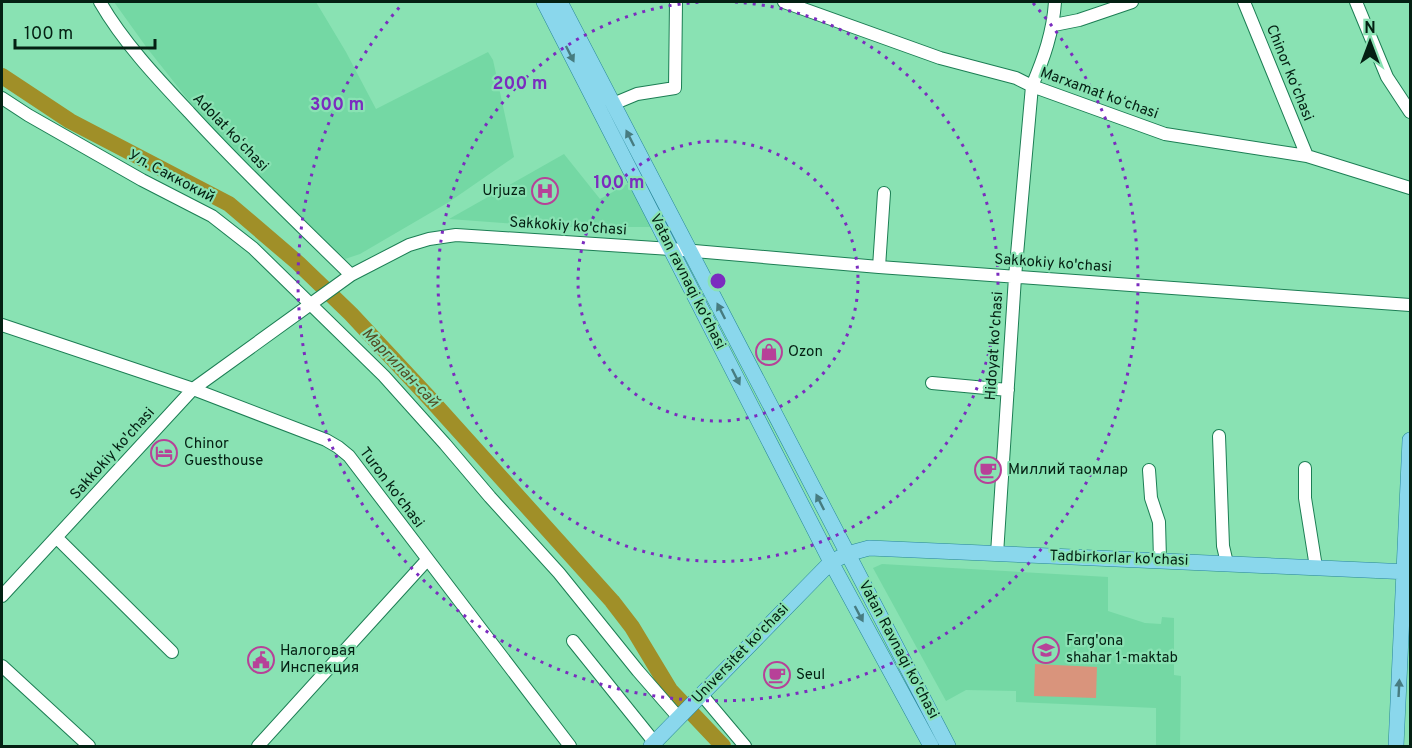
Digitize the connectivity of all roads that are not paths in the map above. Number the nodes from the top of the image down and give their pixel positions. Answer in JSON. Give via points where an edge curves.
{"nodes":[{"id":1,"x":100,"y":2,"type":"edge"},
{"id":2,"x":544,"y":2,"type":"edge"},
{"id":3,"x":560,"y":2,"type":"edge"},
{"id":4,"x":676,"y":2,"type":"edge"},
{"id":5,"x":784,"y":2,"type":"edge"},
{"id":6,"x":1055,"y":2,"type":"edge"},
{"id":7,"x":1132,"y":2,"type":"edge"},
{"id":8,"x":1244,"y":2,"type":"edge"},
{"id":9,"x":1356,"y":2,"type":"edge"},
{"id":10,"x":1054,"y":25,"type":"junction"},
{"id":11,"x":1032,"y":86,"type":"junction"},
{"id":12,"x":2,"y":98,"type":"edge"},
{"id":13,"x":613,"y":104,"type":"junction"},
{"id":14,"x":1410,"y":112,"type":"edge"},
{"id":15,"x":1307,"y":156,"type":"junction"},
{"id":16,"x":1410,"y":188,"type":"edge"},
{"id":17,"x":884,"y":193,"type":"dead end"},
{"id":18,"x":671,"y":249,"type":"junction"},
{"id":19,"x":689,"y":250,"type":"junction"},
{"id":20,"x":879,"y":267,"type":"junction"},
{"id":21,"x":351,"y":275,"type":"junction"},
{"id":22,"x":1015,"y":277,"type":"junction"},
{"id":23,"x":311,"y":303,"type":"junction"},
{"id":24,"x":1410,"y":305,"type":"edge"},
{"id":25,"x":2,"y":325,"type":"edge"},
{"id":26,"x":932,"y":382,"type":"dead end"},
{"id":27,"x":193,"y":389,"type":"junction"},
{"id":28,"x":1008,"y":390,"type":"junction"},
{"id":29,"x":1219,"y":436,"type":"dead end"},
{"id":30,"x":1410,"y":440,"type":"edge"},
{"id":31,"x":1305,"y":468,"type":"dead end"},
{"id":32,"x":1149,"y":470,"type":"dead end"},
{"id":33,"x":57,"y":538,"type":"junction"},
{"id":34,"x":847,"y":554,"type":"junction"},
{"id":35,"x":997,"y":554,"type":"junction"},
{"id":36,"x":426,"y":560,"type":"junction"},
{"id":37,"x":1160,"y":560,"type":"junction"},
{"id":38,"x":831,"y":562,"type":"junction"},
{"id":39,"x":1227,"y":563,"type":"junction"},
{"id":40,"x":1316,"y":567,"type":"junction"},
{"id":41,"x":1408,"y":572,"type":"edge"},
{"id":42,"x":2,"y":596,"type":"edge"},
{"id":43,"x":573,"y":641,"type":"dead end"},
{"id":44,"x":172,"y":652,"type":"dead end"},
{"id":45,"x":2,"y":666,"type":"edge"},
{"id":46,"x":702,"y":695,"type":"junction"},
{"id":47,"x":679,"y":718,"type":"junction"},
{"id":48,"x":653,"y":745,"type":"edge"},
{"id":49,"x":90,"y":747,"type":"edge"},
{"id":50,"x":258,"y":747,"type":"edge"},
{"id":51,"x":570,"y":747,"type":"edge"},
{"id":52,"x":745,"y":747,"type":"edge"},
{"id":53,"x":931,"y":747,"type":"edge"},
{"id":54,"x":948,"y":747,"type":"edge"},
{"id":55,"x":1396,"y":747,"type":"edge"}],
"edges":[{"from":1,"to":21,"type":"street","name":"Adolat koʻchasi","via":[[159,80],[235,162]]},
{"from":2,"to":18,"type":"main road","name":"Vatan ravnaqi ko'chasi","one_way":true},
{"from":3,"to":13,"type":"main road","name":"Vatan ravnaqi ko'chasi"},
{"from":4,"to":13,"type":"street","via":[[675,88],[637,94]]},
{"from":5,"to":11,"type":"street","name":"Marxamat koʻchasi"},
{"from":6,"to":10,"type":"street","name":"Hidoyat ko'chasi"},
{"from":7,"to":10,"type":"street"},
{"from":8,"to":15,"type":"street","name":"Chinor koʻchasi"},
{"from":9,"to":14,"type":"street","via":[[1387,77]]},
{"from":10,"to":11,"type":"street","name":"Hidoyat ko'chasi"},
{"from":11,"to":15,"type":"street","name":"Marxamat koʻchasi","via":[[1165,134]]},
{"from":11,"to":22,"type":"street","name":"Hidoyat ko'chasi"},
{"from":12,"to":23,"type":"street","name":"Ул. Саккокий","via":[[212,216],[253,248]]},
{"from":19,"to":13,"type":"main road","name":"Vatan ravnaqi ko'chasi","one_way":true},
{"from":15,"to":16,"type":"street","name":"Marxamat koʻchasi"},
{"from":17,"to":20,"type":"street"},
{"from":18,"to":19,"type":"street","name":"Sakkokiy ko'chasi"},
{"from":18,"to":21,"type":"street","name":"Sakkokiy ko'chasi","via":[[456,235],[409,245]]},
{"from":18,"to":38,"type":"main road","name":"Vatan ravnaqi ko'chasi","one_way":true},
{"from":19,"to":20,"type":"street","name":"Sakkokiy ko'chasi"},
{"from":34,"to":19,"type":"main road","name":"Vatan ravnaqi ko'chasi","one_way":true},
{"from":20,"to":22,"type":"street","name":"Sakkokiy ko'chasi"},
{"from":21,"to":23,"type":"street","name":"Sakkokiy ko'chasi"},
{"from":22,"to":24,"type":"street","name":"Sakkokiy ko'chasi"},
{"from":22,"to":28,"type":"street","name":"Hidoyat ko'chasi"},
{"from":23,"to":27,"type":"street","name":"Sakkokiy ko'chasi"},
{"from":23,"to":47,"type":"street","name":"Ул. Саккокий","via":[[384,376],[560,573]]},
{"from":25,"to":27,"type":"street","name":"Turon ko'chasi"},
{"from":26,"to":28,"type":"street"},
{"from":27,"to":33,"type":"street","name":"Sakkokiy ko'chasi"},
{"from":27,"to":36,"type":"street","name":"Turon ko'chasi","via":[[338,447],[349,456]]},
{"from":28,"to":35,"type":"street","name":"Hidoyat ko'chasi"},
{"from":29,"to":39,"type":"street"},
{"from":30,"to":41,"type":"main road"},
{"from":31,"to":40,"type":"street","via":[[1305,498]]},
{"from":32,"to":37,"type":"street","via":[[1151,498],[1159,522]]},
{"from":33,"to":42,"type":"street","name":"Sakkokiy ko'chasi"},
{"from":33,"to":44,"type":"street"},
{"from":34,"to":35,"type":"main road","name":"Tadbirkorlar ko'chasi","via":[[869,548]]},
{"from":34,"to":38,"type":"main road","name":"Tadbirkorlar ko'chasi"},
{"from":34,"to":54,"type":"main road","name":"Vatan Ravnaqi ko'chasi"},
{"from":35,"to":37,"type":"main road","name":"Tadbirkorlar ko'chasi"},
{"from":36,"to":50,"type":"street"},
{"from":36,"to":51,"type":"street","name":"Turon ko'chasi"},
{"from":37,"to":39,"type":"main road","name":"Tadbirkorlar ko'chasi"},
{"from":38,"to":46,"type":"main road","name":"Universitet ko'chasi"},
{"from":38,"to":53,"type":"main road","name":"Vatan Ravnaqi ko'chasi","one_way":true},
{"from":39,"to":40,"type":"main road","name":"Tadbirkorlar ko'chasi"},
{"from":40,"to":41,"type":"main road","name":"Tadbirkorlar ko'chasi"},
{"from":55,"to":41,"type":"main road","one_way":true},
{"from":43,"to":48,"type":"street"},
{"from":45,"to":49,"type":"street"},
{"from":46,"to":47,"type":"main road","name":"Universitet ko'chasi"},
{"from":46,"to":52,"type":"street"},
{"from":47,"to":48,"type":"main road","name":"Universitet ko'chasi"}]}
